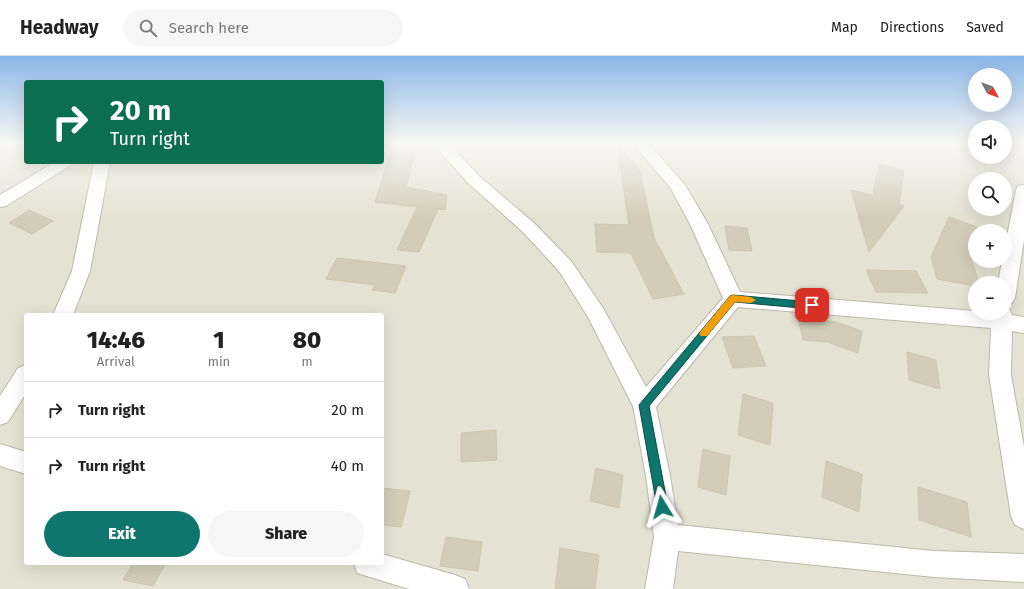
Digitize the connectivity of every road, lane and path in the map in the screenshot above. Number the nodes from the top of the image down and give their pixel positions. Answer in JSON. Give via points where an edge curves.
{"nodes":[{"id":1,"x":56,"y":168,"type":"edge"},
{"id":2,"x":101,"y":168,"type":"edge"},
{"id":3,"x":463,"y":168,"type":"edge"},
{"id":4,"x":661,"y":168,"type":"edge"},
{"id":5,"x":1024,"y":190,"type":"edge"},
{"id":6,"x":0,"y":202,"type":"edge"},
{"id":7,"x":1009,"y":276,"type":"edge"},
{"id":8,"x":733,"y":298,"type":"junction"},
{"id":9,"x":64,"y":313,"type":"edge"},
{"id":10,"x":968,"y":315,"type":"edge"},
{"id":11,"x":1002,"y":320,"type":"edge"},
{"id":12,"x":1010,"y":320,"type":"edge"},
{"id":13,"x":1024,"y":325,"type":"edge"},
{"id":14,"x":24,"y":377,"type":"edge"},
{"id":15,"x":644,"y":405,"type":"junction"},
{"id":16,"x":0,"y":415,"type":"edge"},
{"id":17,"x":0,"y":455,"type":"edge"},
{"id":18,"x":24,"y":462,"type":"edge"},
{"id":19,"x":1024,"y":516,"type":"edge"},
{"id":20,"x":667,"y":537,"type":"junction"},
{"id":21,"x":374,"y":565,"type":"edge"},
{"id":22,"x":1024,"y":568,"type":"edge"},
{"id":23,"x":455,"y":589,"type":"edge"},
{"id":24,"x":660,"y":589,"type":"edge"}],
"edges":[{"from":1,"to":6,"type":"street"},
{"from":2,"to":9,"type":"street","via":[[81,271]]},
{"from":3,"to":15,"type":"street","via":[[565,266],[596,313]]},
{"from":4,"to":8,"type":"street","via":[[677,186],[699,224]]},
{"from":5,"to":7,"type":"street"},
{"from":8,"to":10,"type":"street"},
{"from":8,"to":15,"type":"street"},
{"from":11,"to":19,"type":"street","via":[[1000,375]]},
{"from":12,"to":13,"type":"street"},
{"from":14,"to":16,"type":"street"},
{"from":15,"to":20,"type":"street"},
{"from":17,"to":18,"type":"street"},
{"from":20,"to":22,"type":"street","via":[[934,564]]},
{"from":20,"to":24,"type":"street"},
{"from":21,"to":23,"type":"street"}]}
